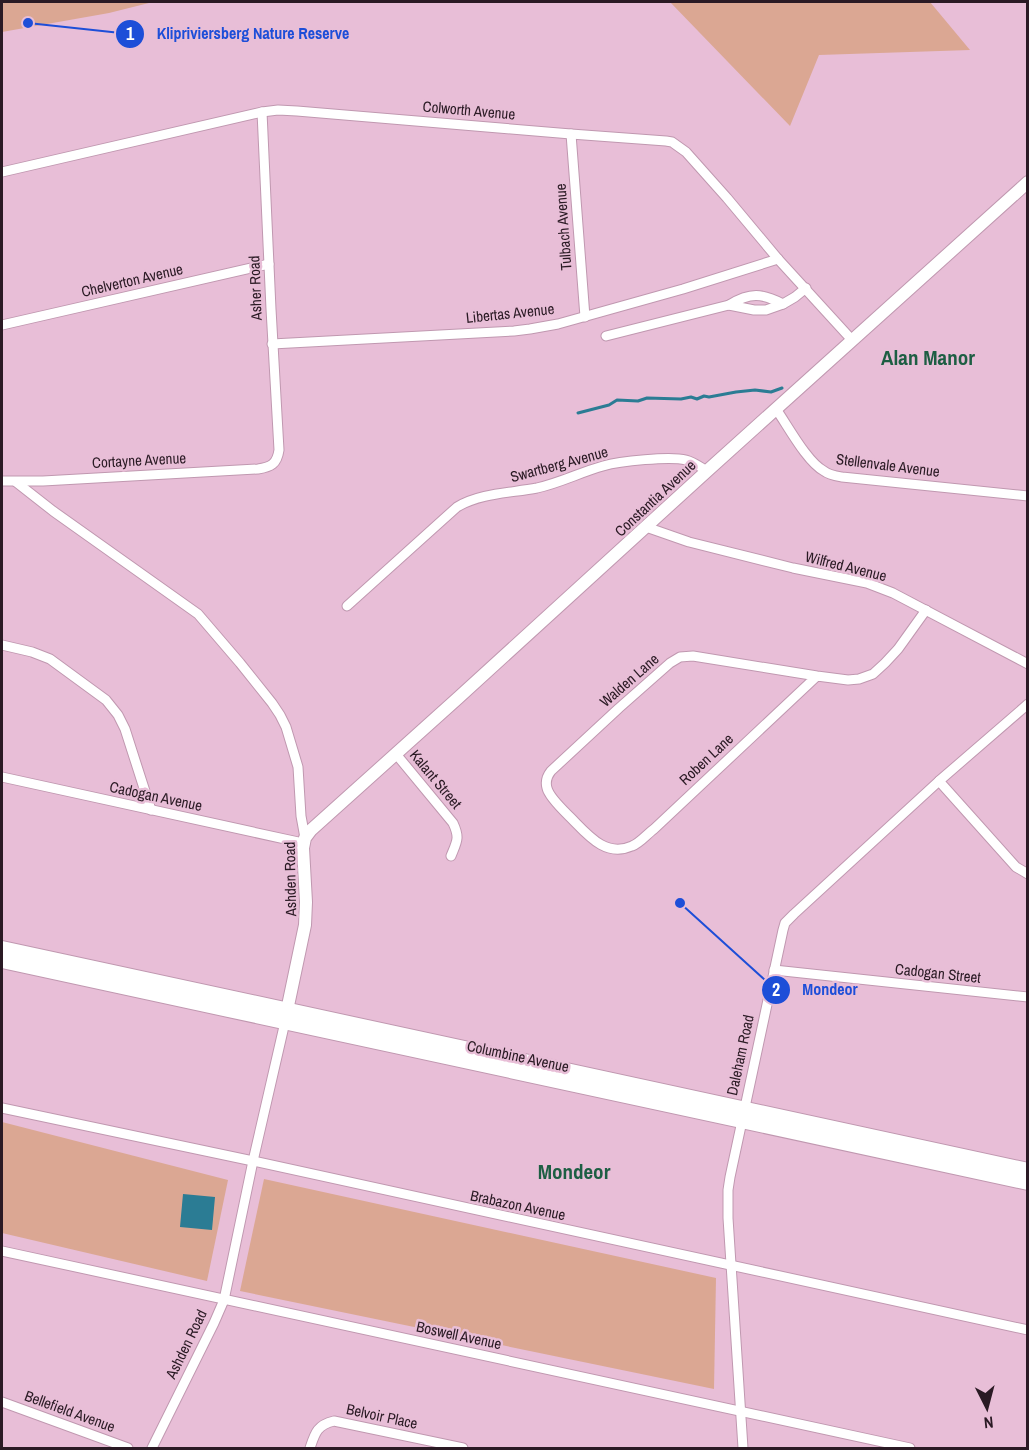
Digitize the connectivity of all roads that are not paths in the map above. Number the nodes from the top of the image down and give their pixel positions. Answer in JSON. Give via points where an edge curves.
{"nodes":[{"id":1,"x":262,"y":112,"type":"junction"},
{"id":2,"x":571,"y":134,"type":"junction"},
{"id":3,"x":2,"y":172,"type":"edge"},
{"id":4,"x":1028,"y":182,"type":"edge"},
{"id":5,"x":778,"y":259,"type":"junction"},
{"id":6,"x":269,"y":264,"type":"junction"},
{"id":7,"x":806,"y":288,"type":"junction"},
{"id":8,"x":729,"y":304,"type":"junction"},
{"id":9,"x":783,"y":304,"type":"junction"},
{"id":10,"x":585,"y":317,"type":"junction"},
{"id":11,"x":2,"y":325,"type":"edge"},
{"id":12,"x":606,"y":336,"type":"dead end"},
{"id":13,"x":852,"y":340,"type":"junction"},
{"id":14,"x":272,"y":344,"type":"junction"},
{"id":15,"x":776,"y":409,"type":"junction"},
{"id":16,"x":276,"y":461,"type":"joint"},
{"id":17,"x":707,"y":471,"type":"junction"},
{"id":18,"x":2,"y":481,"type":"edge"},
{"id":19,"x":16,"y":482,"type":"junction"},
{"id":20,"x":1028,"y":496,"type":"edge"},
{"id":21,"x":646,"y":527,"type":"junction"},
{"id":22,"x":347,"y":606,"type":"dead end"},
{"id":23,"x":926,"y":610,"type":"junction"},
{"id":24,"x":2,"y":645,"type":"edge"},
{"id":25,"x":1028,"y":664,"type":"edge"},
{"id":26,"x":817,"y":676,"type":"junction"},
{"id":27,"x":1028,"y":704,"type":"edge"},
{"id":28,"x":396,"y":754,"type":"junction"},
{"id":29,"x":2,"y":777,"type":"edge"},
{"id":30,"x":939,"y":781,"type":"junction"},
{"id":31,"x":151,"y":810,"type":"junction"},
{"id":32,"x":304,"y":841,"type":"junction"},
{"id":33,"x":609,"y":848,"type":"joint"},
{"id":34,"x":451,"y":856,"type":"dead end"},
{"id":35,"x":1028,"y":874,"type":"edge"},
{"id":36,"x":2,"y":948,"type":"edge"},
{"id":37,"x":2,"y":961,"type":"edge"},
{"id":38,"x":774,"y":970,"type":"junction"},
{"id":39,"x":123,"y":981,"type":"junction"},
{"id":40,"x":1028,"y":998,"type":"edge"},
{"id":41,"x":286,"y":1016,"type":"junction"},
{"id":42,"x":2,"y":1108,"type":"edge"},
{"id":43,"x":743,"y":1115,"type":"junction"},
{"id":44,"x":923,"y":1154,"type":"junction"},
{"id":45,"x":253,"y":1161,"type":"junction"},
{"id":46,"x":1028,"y":1170,"type":"edge"},
{"id":47,"x":1028,"y":1183,"type":"edge"},
{"id":48,"x":2,"y":1251,"type":"edge"},
{"id":49,"x":732,"y":1265,"type":"junction"},
{"id":50,"x":224,"y":1300,"type":"junction"},
{"id":51,"x":1028,"y":1330,"type":"edge"},
{"id":52,"x":2,"y":1402,"type":"edge"},
{"id":53,"x":741,"y":1411,"type":"junction"},
{"id":54,"x":128,"y":1449,"type":"edge"},
{"id":55,"x":152,"y":1449,"type":"edge"},
{"id":56,"x":310,"y":1449,"type":"edge"},
{"id":57,"x":463,"y":1449,"type":"edge"},
{"id":58,"x":743,"y":1449,"type":"edge"},
{"id":59,"x":910,"y":1449,"type":"edge"}],
"edges":[{"from":1,"to":2,"type":"street","name":"Colworth Avenue","via":[[297,111]]},
{"from":1,"to":3,"type":"street","name":"Colworth Avenue"},
{"from":1,"to":6,"type":"street","name":"Asher Road"},
{"from":2,"to":5,"type":"street","name":"Colworth Avenue","via":[[678,145]]},
{"from":2,"to":10,"type":"street","name":"Tulbach Avenue"},
{"from":4,"to":13,"type":"street","name":"Constantia Avenue"},
{"from":5,"to":7,"type":"street","name":"Colworth Avenue"},
{"from":5,"to":10,"type":"street","name":"Libertas Avenue"},
{"from":6,"to":11,"type":"street","name":"Chelverton Avenue"},
{"from":6,"to":14,"type":"street","name":"Asher Road"},
{"from":7,"to":9,"type":"street"},
{"from":7,"to":13,"type":"street","name":"Colworth Avenue"},
{"from":8,"to":9,"type":"street","via":[[754,310]]},
{"from":8,"to":9,"type":"street","via":[[760,295]]},
{"from":8,"to":12,"type":"street"},
{"from":10,"to":14,"type":"street","name":"Libertas Avenue","via":[[530,329]]},
{"from":13,"to":15,"type":"street","name":"Constantia Avenue"},
{"from":14,"to":16,"type":"street","name":"Asher Road","via":[[279,450]]},
{"from":15,"to":17,"type":"street","name":"Constantia Avenue"},
{"from":15,"to":20,"type":"street","name":"Stellenvale Avenue","via":[[813,463],[830,474]]},
{"from":16,"to":19,"type":"street","name":"Cortayne Avenue","via":[[262,468]]},
{"from":17,"to":21,"type":"street","name":"Constantia Avenue"},
{"from":17,"to":22,"type":"street","name":"Swartberg Avenue","via":[[679,459],[616,463],[548,485],[464,503]]},
{"from":18,"to":19,"type":"street","name":"Cortayne Avenue"},
{"from":19,"to":32,"type":"street","name":"Ashden Road","via":[[198,614],[240,663],[286,727],[298,767]]},
{"from":21,"to":23,"type":"street","name":"Wilfred Avenue","via":[[689,542],[867,583]]},
{"from":21,"to":28,"type":"street","name":"Constantia Avenue"},
{"from":23,"to":25,"type":"street","name":"Wilfred Avenue"},
{"from":23,"to":26,"type":"street","name":"Walden Lane","via":[[898,649],[873,674],[848,680]]},
{"from":24,"to":31,"type":"street","via":[[50,659],[106,699],[125,729]]},
{"from":26,"to":33,"type":"street","name":"Roben Lane","via":[[638,843],[622,849]]},
{"from":26,"to":33,"type":"street","name":"Walden Lane","via":[[693,656],[670,663],[547,777],[548,791],[564,811],[595,842]]},
{"from":27,"to":30,"type":"street","name":"Daleham Road"},
{"from":28,"to":32,"type":"street","name":"Constantia Avenue","via":[[314,826]]},
{"from":28,"to":34,"type":"street","name":"Kalant Street","via":[[453,823],[458,840]]},
{"from":29,"to":31,"type":"street","name":"Cadogan Avenue"},
{"from":30,"to":35,"type":"street","via":[[1016,867]]},
{"from":30,"to":38,"type":"street","name":"Daleham Road","via":[[789,919]]},
{"from":31,"to":32,"type":"street","name":"Cadogan Avenue"},
{"from":32,"to":41,"type":"street","name":"Ashden Road","via":[[305,925]]},
{"from":36,"to":39,"type":"main road","name":"Columbine Avenue"},
{"from":37,"to":39,"type":"main road","name":"Columbine Avenue"},
{"from":38,"to":40,"type":"street","name":"Cadogan Street"},
{"from":38,"to":43,"type":"street","name":"Daleham Road"},
{"from":39,"to":41,"type":"main road","name":"Columbine Avenue"},
{"from":41,"to":43,"type":"main road","name":"Columbine Avenue"},
{"from":41,"to":45,"type":"street","name":"Ashden Road"},
{"from":42,"to":45,"type":"street","name":"Brabazon Avenue"},
{"from":43,"to":44,"type":"main road","name":"Columbine Avenue"},
{"from":43,"to":49,"type":"street","name":"Daleham Road","via":[[728,1190]]},
{"from":44,"to":46,"type":"main road","name":"Columbine Avenue"},
{"from":44,"to":47,"type":"main road","name":"Columbine Avenue"},
{"from":45,"to":49,"type":"street","name":"Brabazon Avenue"},
{"from":45,"to":50,"type":"street","name":"Ashden Road"},
{"from":48,"to":50,"type":"street","name":"Boswell Avenue"},
{"from":49,"to":51,"type":"street","name":"Brabazon Avenue"},
{"from":49,"to":53,"type":"street","name":"Daleham Road"},
{"from":50,"to":53,"type":"street","name":"Boswell Avenue"},
{"from":50,"to":55,"type":"street","name":"Ashden Road"},
{"from":52,"to":54,"type":"street","name":"Bellefield Avenue"},
{"from":53,"to":58,"type":"street","name":"Daleham Road"},
{"from":53,"to":59,"type":"street","name":"Boswell Avenue"},
{"from":56,"to":57,"type":"street","name":"Belvoir Place","via":[[319,1427],[334,1421]]}]}
